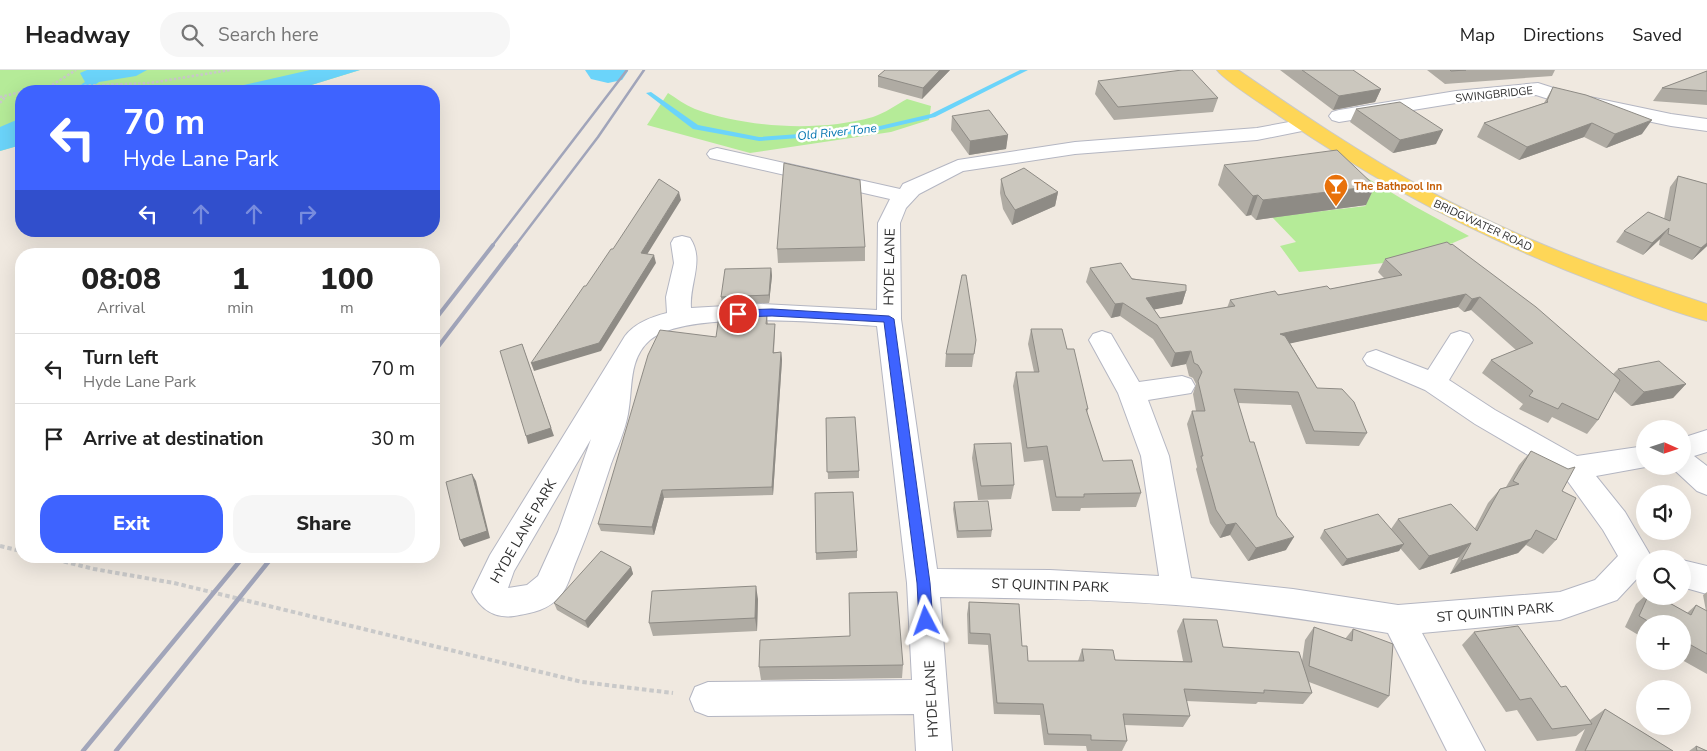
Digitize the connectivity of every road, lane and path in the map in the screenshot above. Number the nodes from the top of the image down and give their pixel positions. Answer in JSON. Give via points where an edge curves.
{"nodes":[{"id":1,"x":76,"y":70,"type":"edge"},
{"id":2,"x":230,"y":70,"type":"edge"},
{"id":3,"x":1226,"y":70,"type":"edge"},
{"id":4,"x":1518,"y":71,"type":"edge"},
{"id":5,"x":53,"y":85,"type":"edge"},
{"id":6,"x":115,"y":85,"type":"edge"},
{"id":7,"x":1538,"y":89,"type":"junction"},
{"id":8,"x":15,"y":94,"type":"edge"},
{"id":9,"x":6,"y":96,"type":"junction"},
{"id":10,"x":0,"y":97,"type":"edge"},
{"id":11,"x":0,"y":104,"type":"edge"},
{"id":12,"x":1339,"y":116,"type":"dead end"},
{"id":13,"x":1305,"y":125,"type":"junction"},
{"id":14,"x":1707,"y":125,"type":"edge"},
{"id":15,"x":717,"y":154,"type":"dead end"},
{"id":16,"x":903,"y":196,"type":"junction"},
{"id":17,"x":682,"y":243,"type":"dead end"},
{"id":18,"x":1707,"y":313,"type":"edge"},
{"id":19,"x":680,"y":319,"type":"junction"},
{"id":20,"x":889,"y":319,"type":"junction"},
{"id":21,"x":1102,"y":340,"type":"dead end"},
{"id":22,"x":1460,"y":340,"type":"dead end"},
{"id":23,"x":1376,"y":359,"type":"dead end"},
{"id":24,"x":619,"y":369,"type":"junction"},
{"id":25,"x":1434,"y":383,"type":"junction"},
{"id":26,"x":1182,"y":386,"type":"dead end"},
{"id":27,"x":1132,"y":393,"type":"junction"},
{"id":28,"x":1707,"y":441,"type":"edge"},
{"id":29,"x":1691,"y":446,"type":"edge"},
{"id":30,"x":1636,"y":458,"type":"edge"},
{"id":31,"x":1574,"y":468,"type":"junction"},
{"id":32,"x":1691,"y":470,"type":"edge"},
{"id":33,"x":1707,"y":484,"type":"edge"},
{"id":34,"x":0,"y":546,"type":"edge"},
{"id":35,"x":15,"y":550,"type":"edge"},
{"id":36,"x":1636,"y":553,"type":"edge"},
{"id":37,"x":68,"y":563,"type":"edge"},
{"id":38,"x":1636,"y":564,"type":"edge"},
{"id":39,"x":1691,"y":576,"type":"edge"},
{"id":40,"x":1707,"y":580,"type":"edge"},
{"id":41,"x":924,"y":583,"type":"junction"},
{"id":42,"x":1177,"y":591,"type":"junction"},
{"id":43,"x":1398,"y":620,"type":"junction"},
{"id":44,"x":932,"y":697,"type":"junction"},
{"id":45,"x":708,"y":699,"type":"joint"},
{"id":46,"x":934,"y":751,"type":"edge"},
{"id":47,"x":1467,"y":751,"type":"edge"}],
"edges":[{"from":1,"to":5,"type":"path"},
{"from":2,"to":6,"type":"path","via":[[196,77]]},
{"from":3,"to":13,"type":"main road","name":"BRIDGWATER ROAD"},
{"from":4,"to":7,"type":"street"},
{"from":7,"to":12,"type":"street","name":"SWINGBRIDGE","via":[[1456,97]]},
{"from":7,"to":14,"type":"street","name":"SWINGBRIDGE","via":[[1561,98]]},
{"from":8,"to":9,"type":"path"},
{"from":9,"to":10,"type":"path"},
{"from":9,"to":11,"type":"path"},
{"from":13,"to":16,"type":"street","via":[[1257,134],[1075,148],[958,166]]},
{"from":13,"to":18,"type":"main road","name":"BRIDGWATER ROAD","via":[[1379,172],[1488,229],[1593,274]]},
{"from":15,"to":16,"type":"street"},
{"from":16,"to":20,"type":"street","name":"HYDE LANE","via":[[889,223]]},
{"from":17,"to":19,"type":"street","via":[[686,263],[678,297]]},
{"from":19,"to":20,"type":"street","name":"HYDE LANE PARK","via":[[772,312]]},
{"from":19,"to":24,"type":"street","name":"HYDE LANE PARK","via":[[663,322],[642,333]]},
{"from":20,"to":41,"type":"street","name":"HYDE LANE"},
{"from":21,"to":27,"type":"street"},
{"from":22,"to":25,"type":"street"},
{"from":23,"to":25,"type":"street","name":"ST QUINTIN PARK"},
{"from":24,"to":24,"type":"street","name":"HYDE LANE PARK","via":[[501,564],[488,592],[503,603],[535,598],[550,585],[573,532],[614,415]]},
{"from":25,"to":31,"type":"street","name":"ST QUINTIN PARK","via":[[1485,417]]},
{"from":26,"to":27,"type":"street"},
{"from":27,"to":42,"type":"street","via":[[1155,456]]},
{"from":28,"to":29,"type":"street"},
{"from":30,"to":31,"type":"street"},
{"from":31,"to":36,"type":"street","name":"ST QUINTIN PARK"},
{"from":32,"to":33,"type":"street"},
{"from":34,"to":35,"type":"path"},
{"from":37,"to":45,"type":"path","via":[[174,583],[582,682]]},
{"from":38,"to":43,"type":"street","name":"ST QUINTIN PARK","via":[[1606,590],[1560,606]]},
{"from":39,"to":40,"type":"street"},
{"from":41,"to":42,"type":"street","name":"ST QUINTIN PARK","via":[[1050,584]]},
{"from":41,"to":44,"type":"street","name":"HYDE LANE"},
{"from":42,"to":43,"type":"street","name":"ST QUINTIN PARK","via":[[1293,603]]},
{"from":43,"to":47,"type":"street"},
{"from":44,"to":45,"type":"street"},
{"from":44,"to":46,"type":"street","name":"HYDE LANE"}]}
